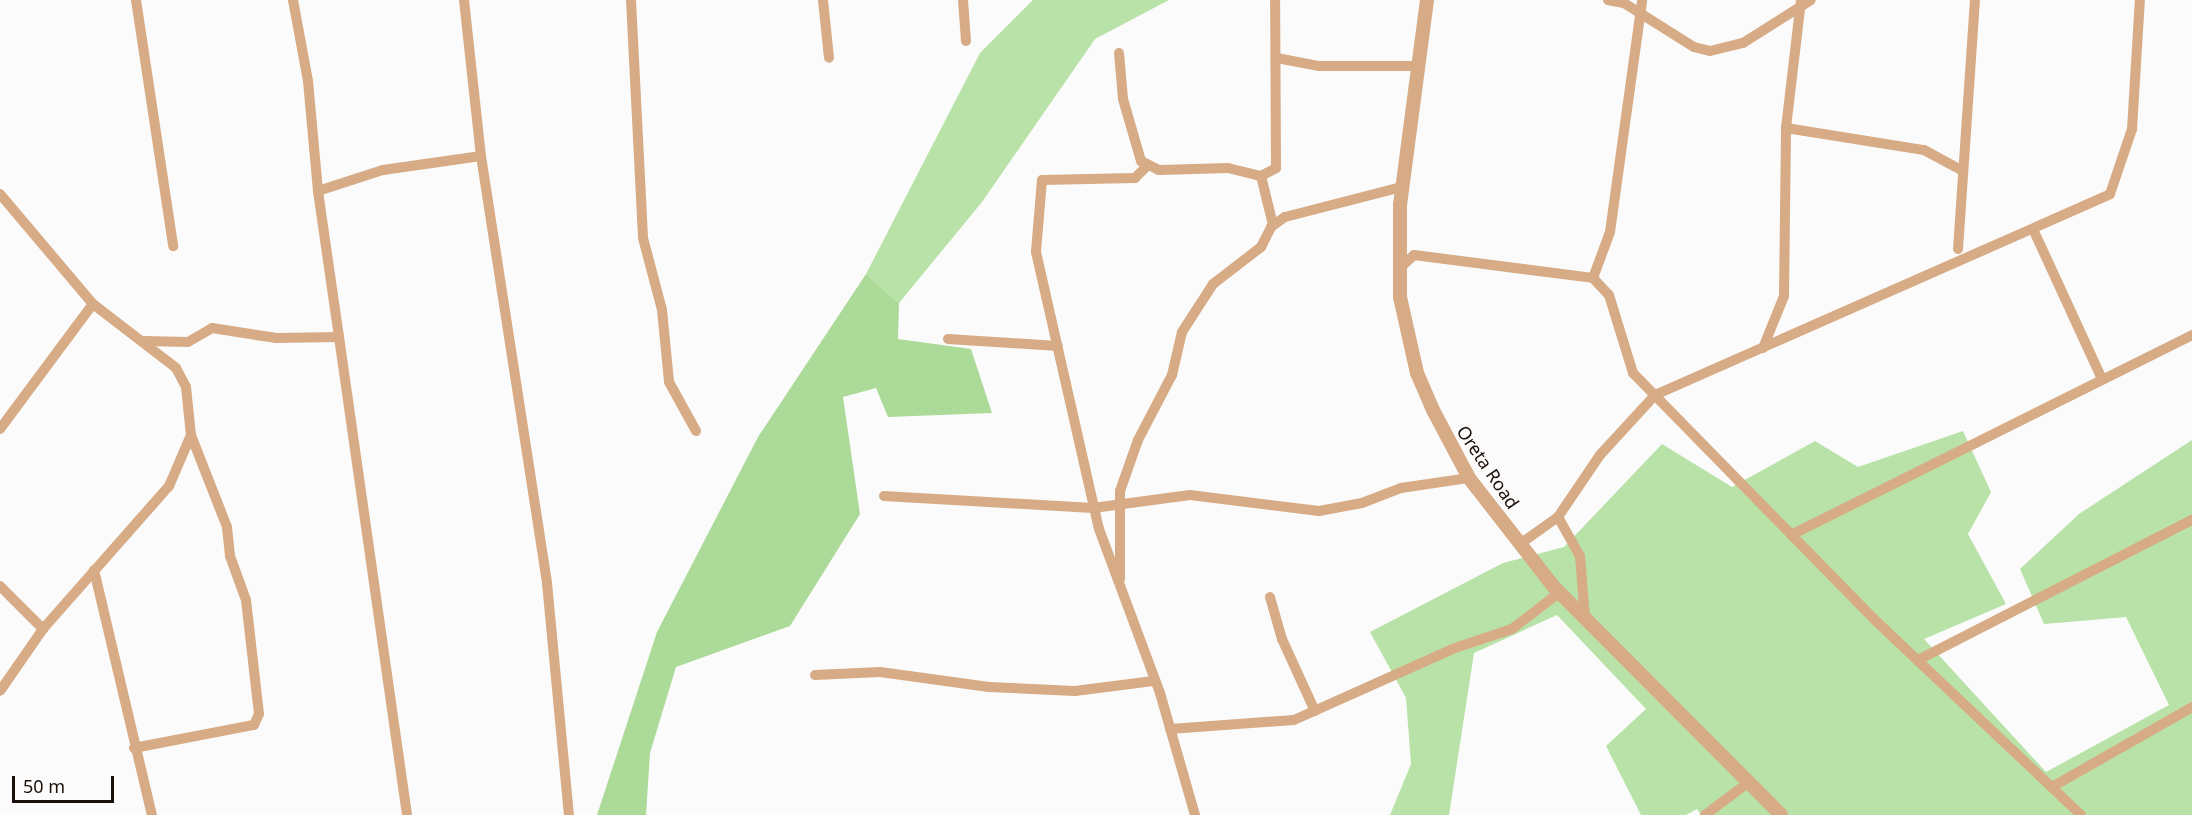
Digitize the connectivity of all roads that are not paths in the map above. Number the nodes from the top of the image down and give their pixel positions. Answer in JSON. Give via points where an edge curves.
{"nodes":[{"id":1,"x":136,"y":0,"type":"edge"},
{"id":2,"x":293,"y":0,"type":"edge"},
{"id":3,"x":464,"y":0,"type":"edge"},
{"id":4,"x":631,"y":0,"type":"edge"},
{"id":5,"x":824,"y":0,"type":"edge"},
{"id":6,"x":963,"y":0,"type":"edge"},
{"id":7,"x":1275,"y":0,"type":"edge"},
{"id":8,"x":1427,"y":0,"type":"edge"},
{"id":9,"x":1608,"y":0,"type":"edge"},
{"id":10,"x":1642,"y":0,"type":"edge"},
{"id":11,"x":1811,"y":0,"type":"edge"},
{"id":12,"x":1976,"y":0,"type":"edge"},
{"id":13,"x":2140,"y":0,"type":"edge"},
{"id":14,"x":1801,"y":3,"type":"edge"},
{"id":15,"x":1641,"y":12,"type":"junction"},
{"id":16,"x":966,"y":41,"type":"dead end"},
{"id":17,"x":1119,"y":53,"type":"dead end"},
{"id":18,"x":829,"y":58,"type":"dead end"},
{"id":19,"x":1277,"y":58,"type":"junction"},
{"id":20,"x":1419,"y":66,"type":"junction"},
{"id":21,"x":1786,"y":128,"type":"junction"},
{"id":22,"x":480,"y":156,"type":"junction"},
{"id":23,"x":1147,"y":166,"type":"junction"},
{"id":24,"x":1961,"y":170,"type":"junction"},
{"id":25,"x":1261,"y":176,"type":"junction"},
{"id":26,"x":1402,"y":187,"type":"junction"},
{"id":27,"x":318,"y":191,"type":"junction"},
{"id":28,"x":0,"y":194,"type":"edge"},
{"id":29,"x":1273,"y":225,"type":"junction"},
{"id":30,"x":2033,"y":230,"type":"junction"},
{"id":31,"x":173,"y":246,"type":"dead end"},
{"id":32,"x":1958,"y":249,"type":"dead end"},
{"id":33,"x":1400,"y":268,"type":"junction"},
{"id":34,"x":1593,"y":278,"type":"junction"},
{"id":35,"x":93,"y":304,"type":"junction"},
{"id":36,"x":2192,"y":335,"type":"edge"},
{"id":37,"x":339,"y":337,"type":"junction"},
{"id":38,"x":948,"y":339,"type":"dead end"},
{"id":39,"x":145,"y":341,"type":"junction"},
{"id":40,"x":1058,"y":346,"type":"junction"},
{"id":41,"x":1763,"y":348,"type":"junction"},
{"id":42,"x":2102,"y":378,"type":"junction"},
{"id":43,"x":1654,"y":395,"type":"junction"},
{"id":44,"x":0,"y":429,"type":"edge"},
{"id":45,"x":696,"y":431,"type":"dead end"},
{"id":46,"x":191,"y":435,"type":"junction"},
{"id":47,"x":1469,"y":478,"type":"junction"},
{"id":48,"x":884,"y":496,"type":"dead end"},
{"id":49,"x":1118,"y":501,"type":"junction"},
{"id":50,"x":1094,"y":507,"type":"junction"},
{"id":51,"x":1557,"y":517,"type":"junction"},
{"id":52,"x":2192,"y":520,"type":"edge"},
{"id":53,"x":1791,"y":536,"type":"junction"},
{"id":54,"x":1520,"y":544,"type":"junction"},
{"id":55,"x":94,"y":570,"type":"junction"},
{"id":56,"x":0,"y":586,"type":"edge"},
{"id":57,"x":1120,"y":588,"type":"junction"},
{"id":58,"x":1560,"y":592,"type":"junction"},
{"id":59,"x":1270,"y":597,"type":"dead end"},
{"id":60,"x":1585,"y":618,"type":"junction"},
{"id":61,"x":44,"y":629,"type":"junction"},
{"id":62,"x":1918,"y":660,"type":"junction"},
{"id":63,"x":815,"y":675,"type":"dead end"},
{"id":64,"x":1153,"y":681,"type":"junction"},
{"id":65,"x":0,"y":691,"type":"edge"},
{"id":66,"x":2192,"y":707,"type":"edge"},
{"id":67,"x":1316,"y":711,"type":"junction"},
{"id":68,"x":1170,"y":729,"type":"junction"},
{"id":69,"x":134,"y":748,"type":"junction"},
{"id":70,"x":1749,"y":782,"type":"junction"},
{"id":71,"x":2052,"y":787,"type":"junction"},
{"id":72,"x":152,"y":815,"type":"edge"},
{"id":73,"x":407,"y":815,"type":"edge"},
{"id":74,"x":569,"y":815,"type":"edge"},
{"id":75,"x":1195,"y":815,"type":"edge"},
{"id":76,"x":1705,"y":815,"type":"edge"},
{"id":77,"x":1781,"y":815,"type":"edge"},
{"id":78,"x":2081,"y":815,"type":"edge"}],
"edges":[{"from":1,"to":31,"type":"street"},
{"from":2,"to":27,"type":"street","via":[[309,81]]},
{"from":3,"to":22,"type":"street"},
{"from":4,"to":45,"type":"street","via":[[643,238],[662,310],[669,382]]},
{"from":5,"to":18,"type":"street"},
{"from":6,"to":16,"type":"street"},
{"from":7,"to":19,"type":"street"},
{"from":8,"to":20,"type":"street","name":"Oreta Road"},
{"from":9,"to":15,"type":"street"},
{"from":10,"to":15,"type":"street"},
{"from":11,"to":14,"type":"street"},
{"from":12,"to":24,"type":"street"},
{"from":13,"to":30,"type":"street","via":[[2132,129],[2110,194]]},
{"from":14,"to":15,"type":"street","via":[[1743,43],[1710,51],[1694,47]]},
{"from":14,"to":21,"type":"street"},
{"from":15,"to":34,"type":"street","via":[[1610,232]]},
{"from":17,"to":23,"type":"street","via":[[1123,99],[1139,145],[1136,154]]},
{"from":19,"to":20,"type":"street","via":[[1319,66]]},
{"from":19,"to":25,"type":"street","via":[[1276,168]]},
{"from":20,"to":26,"type":"street","name":"Oreta Road"},
{"from":21,"to":24,"type":"street","via":[[1924,150]]},
{"from":21,"to":41,"type":"street","via":[[1784,296]]},
{"from":22,"to":27,"type":"street","via":[[383,170]]},
{"from":22,"to":74,"type":"street","via":[[547,583]]},
{"from":23,"to":25,"type":"street","via":[[1228,168]]},
{"from":23,"to":40,"type":"street","via":[[1135,178],[1042,180],[1036,252]]},
{"from":24,"to":32,"type":"street"},
{"from":25,"to":29,"type":"street"},
{"from":26,"to":29,"type":"street","via":[[1285,217]]},
{"from":26,"to":33,"type":"street","name":"Oreta Road"},
{"from":27,"to":37,"type":"street"},
{"from":28,"to":35,"type":"street"},
{"from":29,"to":49,"type":"street","via":[[1261,247],[1213,284],[1182,332],[1172,375],[1138,440]]},
{"from":30,"to":41,"type":"street"},
{"from":30,"to":42,"type":"street"},
{"from":33,"to":34,"type":"street","via":[[1414,255]]},
{"from":33,"to":47,"type":"street","name":"Oreta Road","via":[[1400,297],[1417,373],[1448,445]]},
{"from":34,"to":43,"type":"street","via":[[1609,295],[1633,373]]},
{"from":35,"to":39,"type":"street"},
{"from":35,"to":44,"type":"street"},
{"from":36,"to":42,"type":"street"},
{"from":37,"to":39,"type":"street","via":[[276,338],[212,328],[188,342]]},
{"from":37,"to":73,"type":"street"},
{"from":38,"to":40,"type":"street"},
{"from":39,"to":46,"type":"street","via":[[176,368],[186,387]]},
{"from":40,"to":50,"type":"street"},
{"from":41,"to":43,"type":"street"},
{"from":42,"to":53,"type":"street"},
{"from":43,"to":51,"type":"street","via":[[1600,455]]},
{"from":43,"to":53,"type":"street"},
{"from":46,"to":55,"type":"street","via":[[169,486]]},
{"from":46,"to":69,"type":"street","via":[[227,527],[230,556],[246,600],[259,714],[254,725]]},
{"from":47,"to":49,"type":"street","via":[[1401,488],[1319,511],[1190,495]]},
{"from":47,"to":54,"type":"street","name":"Oreta Road"},
{"from":48,"to":50,"type":"street"},
{"from":49,"to":50,"type":"street"},
{"from":49,"to":57,"type":"street"},
{"from":50,"to":57,"type":"street"},
{"from":51,"to":54,"type":"street"},
{"from":51,"to":60,"type":"street","via":[[1580,556]]},
{"from":52,"to":62,"type":"street"},
{"from":53,"to":62,"type":"street"},
{"from":54,"to":58,"type":"street","name":"Oreta Road"},
{"from":55,"to":61,"type":"street"},
{"from":55,"to":69,"type":"street"},
{"from":56,"to":61,"type":"street"},
{"from":57,"to":64,"type":"street"},
{"from":58,"to":60,"type":"street","name":"Oreta Road"},
{"from":58,"to":67,"type":"street","via":[[1512,629],[1455,648]]},
{"from":59,"to":67,"type":"street","via":[[1282,639]]},
{"from":60,"to":70,"type":"street","name":"Oreta Road"},
{"from":61,"to":65,"type":"street"},
{"from":62,"to":71,"type":"street"},
{"from":63,"to":64,"type":"street","via":[[880,672],[988,687],[1076,691]]},
{"from":64,"to":68,"type":"street"},
{"from":66,"to":71,"type":"street"},
{"from":67,"to":68,"type":"street","via":[[1286,721]]},
{"from":68,"to":75,"type":"street"},
{"from":69,"to":72,"type":"street"},
{"from":70,"to":76,"type":"street"},
{"from":70,"to":77,"type":"street","name":"Oreta Road"},
{"from":71,"to":78,"type":"street"}]}
